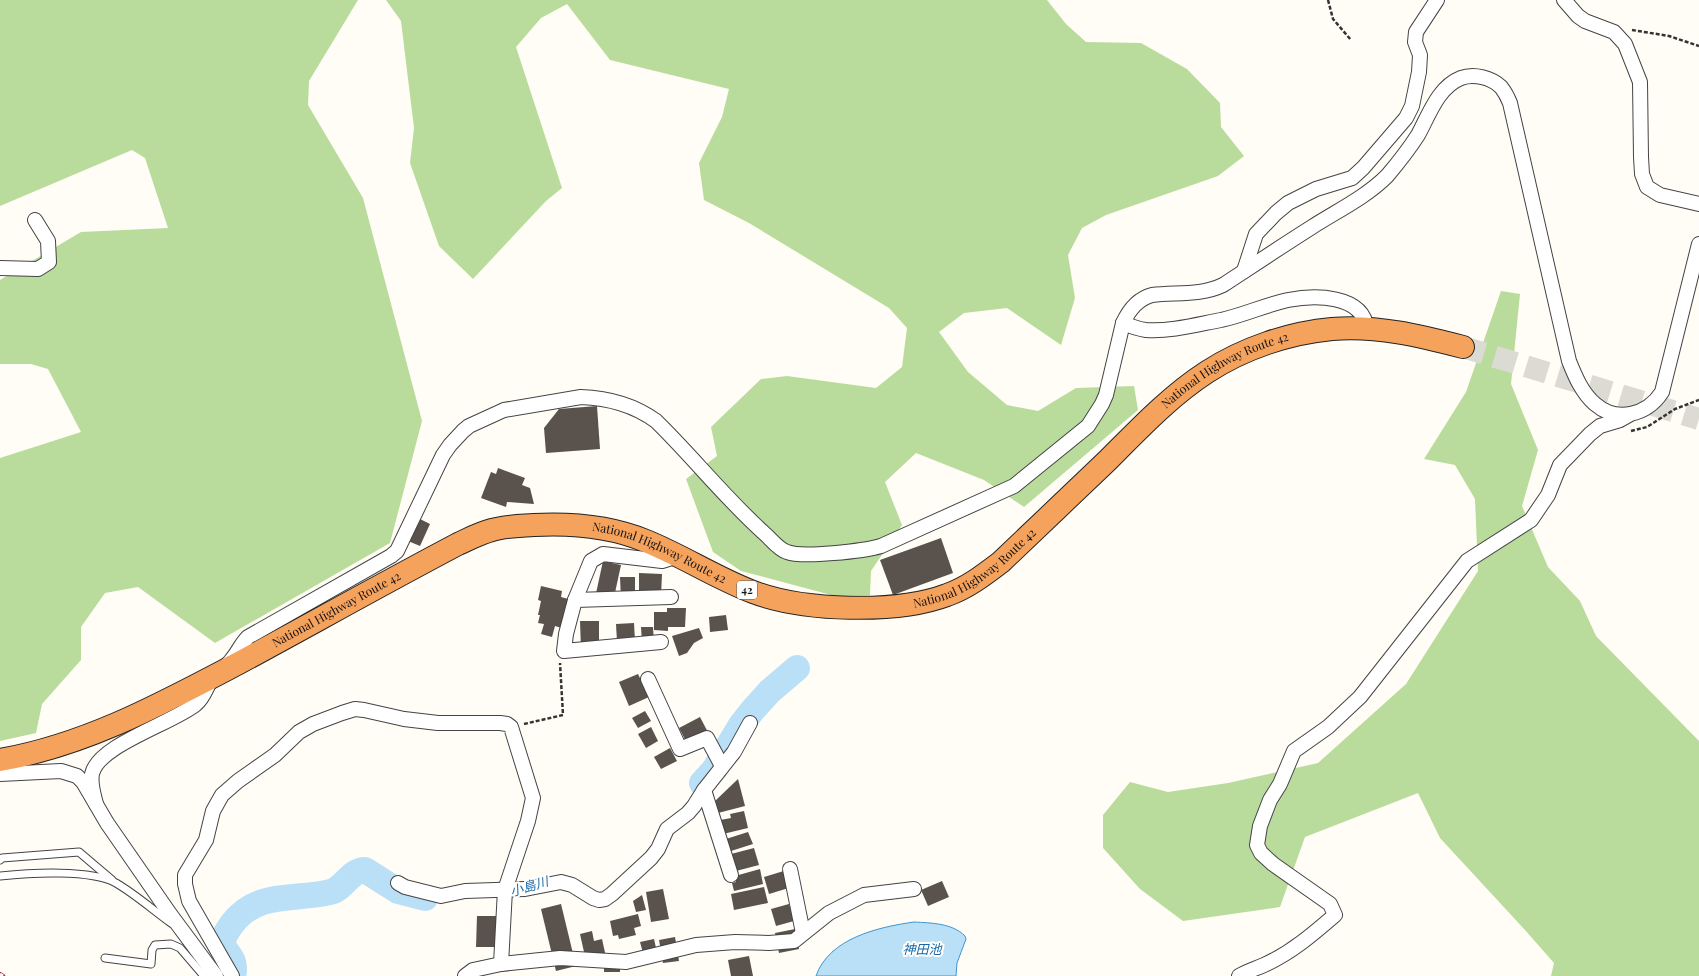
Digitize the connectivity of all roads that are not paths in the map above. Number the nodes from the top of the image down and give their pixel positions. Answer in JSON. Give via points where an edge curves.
{"nodes":[{"id":1,"x":1437,"y":0,"type":"edge"},
{"id":2,"x":1564,"y":0,"type":"edge"},
{"id":3,"x":1699,"y":204,"type":"edge"},
{"id":4,"x":35,"y":220,"type":"dead end"},
{"id":5,"x":1699,"y":244,"type":"edge"},
{"id":6,"x":0,"y":268,"type":"edge"},
{"id":7,"x":1244,"y":271,"type":"junction"},
{"id":8,"x":1123,"y":323,"type":"junction"},
{"id":9,"x":1367,"y":329,"type":"junction"},
{"id":10,"x":1463,"y":348,"type":"tunnel mouth"},
{"id":11,"x":1631,"y":414,"type":"junction"},
{"id":12,"x":678,"y":556,"type":"junction"},
{"id":13,"x":671,"y":597,"type":"dead end"},
{"id":14,"x":575,"y":600,"type":"junction"},
{"id":15,"x":661,"y":642,"type":"dead end"},
{"id":16,"x":213,"y":677,"type":"junction"},
{"id":17,"x":648,"y":680,"type":"dead end"},
{"id":18,"x":750,"y":723,"type":"dead end"},
{"id":19,"x":0,"y":760,"type":"edge"},
{"id":20,"x":722,"y":766,"type":"junction"},
{"id":21,"x":0,"y":774,"type":"edge"},
{"id":22,"x":704,"y":790,"type":"junction"},
{"id":23,"x":96,"y":804,"type":"junction"},
{"id":24,"x":0,"y":860,"type":"edge"},
{"id":25,"x":790,"y":869,"type":"dead end"},
{"id":26,"x":730,"y":875,"type":"dead end"},
{"id":27,"x":0,"y":876,"type":"edge"},
{"id":28,"x":116,"y":882,"type":"junction"},
{"id":29,"x":398,"y":883,"type":"dead end"},
{"id":30,"x":914,"y":889,"type":"dead end"},
{"id":31,"x":505,"y":890,"type":"junction"},
{"id":32,"x":183,"y":931,"type":"junction"},
{"id":33,"x":803,"y":933,"type":"junction"},
{"id":34,"x":105,"y":958,"type":"dead end"},
{"id":35,"x":501,"y":964,"type":"junction"},
{"id":36,"x":209,"y":975,"type":"edge"},
{"id":37,"x":232,"y":976,"type":"edge"},
{"id":38,"x":465,"y":976,"type":"edge"},
{"id":39,"x":1239,"y":976,"type":"edge"}],
"edges":[{"from":1,"to":7,"type":"street","via":[[1416,32],[1415,42],[1420,55],[1419,72],[1412,106],[1406,118],[1352,178],[1320,187],[1276,212],[1253,239]]},
{"from":2,"to":3,"type":"street","via":[[1578,16],[1614,32],[1625,44],[1640,82],[1642,174],[1647,186],[1660,195]]},
{"from":4,"to":6,"type":"street","via":[[48,241],[49,262],[38,269]]},
{"from":5,"to":11,"type":"street","via":[[1662,392],[1650,406]]},
{"from":7,"to":8,"type":"street","via":[[1212,290],[1144,297],[1132,307]]},
{"from":7,"to":11,"type":"street","via":[[1377,185],[1411,145],[1440,96],[1456,81],[1469,76],[1487,79],[1501,87],[1514,113],[1565,344],[1574,373],[1580,386],[1594,403],[1610,413]]},
{"from":8,"to":9,"type":"street","via":[[1147,330],[1174,328],[1227,318],[1290,300],[1313,298],[1351,304],[1364,318]]},
{"from":8,"to":16,"type":"street","via":[[1102,404],[1088,426],[1077,436],[1014,486],[896,540],[860,551],[793,553],[783,550],[747,518],[656,421],[626,405],[581,397],[504,410],[490,415],[469,426],[450,444],[397,551],[382,563],[248,637],[232,659]]},
{"from":9,"to":10,"type":"highway","name":"National Highway Route 42","number":"42","via":[[1415,335]]},
{"from":9,"to":12,"type":"highway","name":"National Highway Route 42","number":"42","via":[[1332,329],[1292,336],[1243,353],[1207,372],[1165,404],[1001,562],[975,582],[947,595],[923,602],[883,608],[790,602],[752,592]]},
{"from":11,"to":39,"type":"street","via":[[1600,426],[1590,434],[1560,465],[1548,495],[1531,520],[1467,561],[1360,698],[1328,727],[1294,751],[1270,800],[1260,826],[1257,845],[1261,853],[1273,864],[1330,904],[1335,915],[1301,943],[1264,965]]},
{"from":12,"to":14,"type":"street","via":[[662,561],[608,554],[598,556],[591,561]]},
{"from":12,"to":16,"type":"highway","name":"National Highway Route 42","number":"42","via":[[627,534],[602,528],[563,524],[492,530],[431,558]]},
{"from":13,"to":14,"type":"street"},
{"from":14,"to":15,"type":"street","via":[[564,650]]},
{"from":16,"to":19,"type":"highway","name":"National Highway Route 42","number":"42","via":[[100,732],[46,750]]},
{"from":16,"to":23,"type":"street","via":[[197,704],[115,748],[98,761],[92,774]]},
{"from":17,"to":20,"type":"street","via":[[680,749],[707,738]]},
{"from":18,"to":20,"type":"street","via":[[734,752]]},
{"from":20,"to":22,"type":"street"},
{"from":21,"to":23,"type":"street","via":[[49,771],[70,773],[83,782]]},
{"from":22,"to":26,"type":"street"},
{"from":22,"to":31,"type":"street","via":[[688,813],[667,830],[651,858],[605,899],[593,898],[572,885],[561,882]]},
{"from":23,"to":32,"type":"street"},
{"from":24,"to":28,"type":"lane","via":[[79,852]]},
{"from":25,"to":33,"type":"street"},
{"from":27,"to":28,"type":"lane","via":[[92,875]]},
{"from":28,"to":32,"type":"lane"},
{"from":29,"to":31,"type":"street","via":[[441,896],[465,891]]},
{"from":30,"to":33,"type":"street","via":[[864,895],[828,913]]},
{"from":31,"to":35,"type":"street"},
{"from":31,"to":37,"type":"street","via":[[533,798],[512,727],[500,723],[438,723],[355,709],[325,719],[299,732],[275,755],[222,795],[213,811],[206,840],[185,875],[185,884],[189,901]]},
{"from":32,"to":36,"type":"street"},
{"from":33,"to":35,"type":"street","via":[[798,940],[787,942],[701,944],[626,962],[560,958]]},
{"from":34,"to":36,"type":"lane","via":[[151,964],[155,945],[171,944],[180,948]]},
{"from":35,"to":38,"type":"street","via":[[473,970]]}]}
